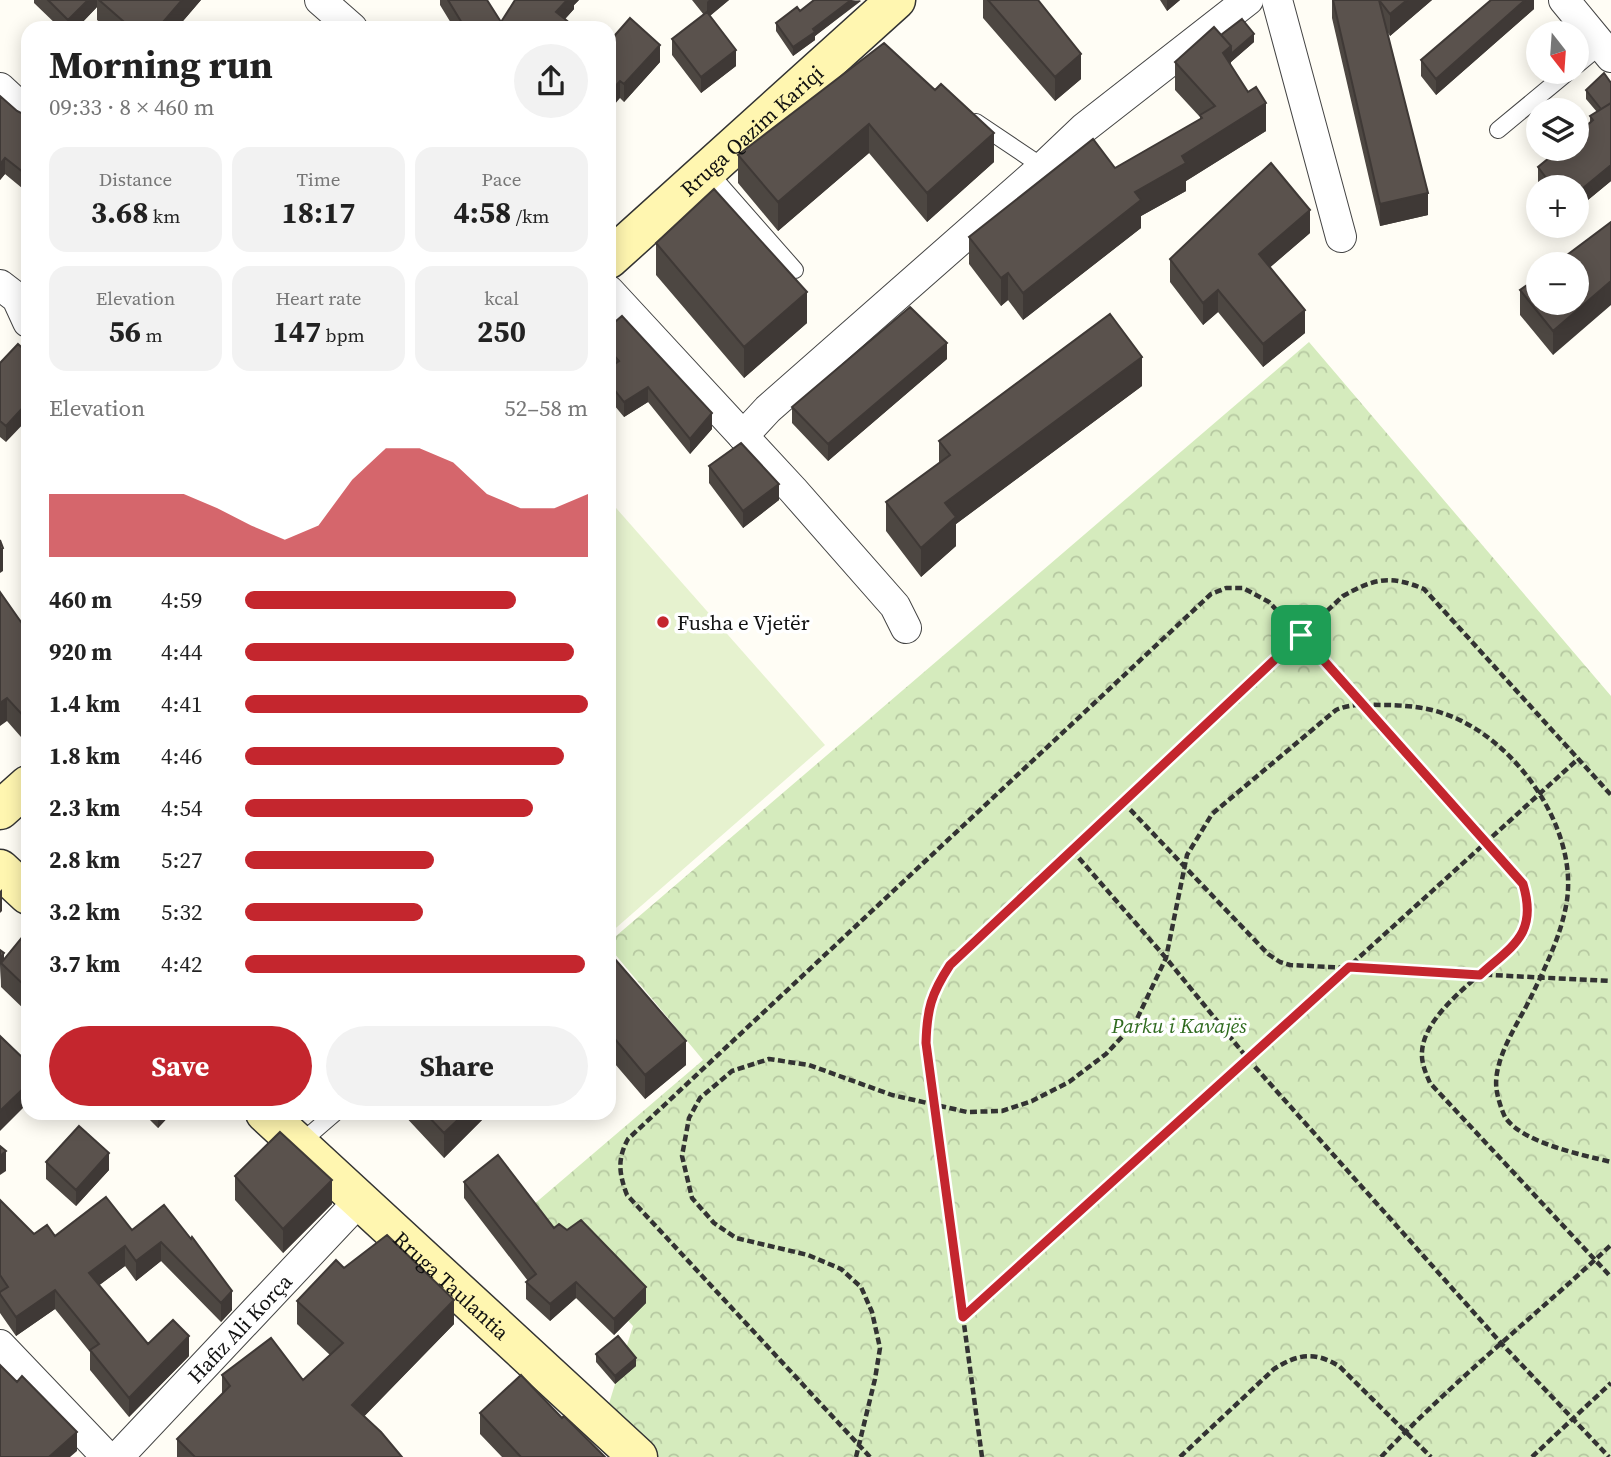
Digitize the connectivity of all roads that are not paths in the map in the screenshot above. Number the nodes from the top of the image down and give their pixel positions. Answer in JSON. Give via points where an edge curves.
{"nodes":[{"id":1,"x":320,"y":0,"type":"edge"},
{"id":2,"x":896,"y":0,"type":"edge"},
{"id":3,"x":1248,"y":0,"type":"edge"},
{"id":4,"x":1277,"y":0,"type":"edge"},
{"id":5,"x":1564,"y":0,"type":"edge"},
{"id":6,"x":344,"y":21,"type":"edge"},
{"id":7,"x":1606,"y":51,"type":"edge"},
{"id":8,"x":1589,"y":59,"type":"edge"},
{"id":9,"x":1554,"y":84,"type":"edge"},
{"id":10,"x":0,"y":88,"type":"edge"},
{"id":11,"x":21,"y":108,"type":"edge"},
{"id":12,"x":965,"y":114,"type":"edge"},
{"id":13,"x":1498,"y":130,"type":"dead end"},
{"id":14,"x":1043,"y":167,"type":"junction"},
{"id":15,"x":707,"y":170,"type":"junction"},
{"id":16,"x":1341,"y":237,"type":"dead end"},
{"id":17,"x":616,"y":253,"type":"edge"},
{"id":18,"x":795,"y":270,"type":"dead end"},
{"id":19,"x":0,"y":285,"type":"edge"},
{"id":20,"x":616,"y":299,"type":"edge"},
{"id":21,"x":21,"y":306,"type":"edge"},
{"id":22,"x":743,"y":436,"type":"junction"},
{"id":23,"x":906,"y":628,"type":"dead end"},
{"id":24,"x":21,"y":791,"type":"edge"},
{"id":25,"x":0,"y":810,"type":"edge"},
{"id":26,"x":0,"y":869,"type":"edge"},
{"id":27,"x":21,"y":888,"type":"edge"},
{"id":28,"x":273,"y":1120,"type":"edge"},
{"id":29,"x":327,"y":1120,"type":"edge"},
{"id":30,"x":299,"y":1144,"type":"junction"},
{"id":31,"x":360,"y":1200,"type":"junction"},
{"id":32,"x":0,"y":1345,"type":"edge"},
{"id":33,"x":107,"y":1457,"type":"edge"},
{"id":34,"x":118,"y":1457,"type":"edge"},
{"id":35,"x":638,"y":1457,"type":"edge"}],
"edges":[{"from":1,"to":6,"type":"street"},
{"from":2,"to":15,"type":"street","name":"Rruga Qazim Kariqi","via":[[858,42]]},
{"from":3,"to":14,"type":"street","via":[[1084,128]]},
{"from":4,"to":16,"type":"street"},
{"from":5,"to":7,"type":"street"},
{"from":7,"to":8,"type":"lane"},
{"from":9,"to":13,"type":"lane"},
{"from":10,"to":11,"type":"street"},
{"from":12,"to":14,"type":"lane"},
{"from":14,"to":22,"type":"street"},
{"from":15,"to":17,"type":"street","name":"Rruga Qazim Kariqi"},
{"from":15,"to":18,"type":"lane"},
{"from":19,"to":21,"type":"street"},
{"from":20,"to":22,"type":"street"},
{"from":22,"to":23,"type":"street","via":[[895,606]]},
{"from":24,"to":25,"type":"street"},
{"from":26,"to":27,"type":"street"},
{"from":28,"to":30,"type":"street","name":"Rruga Taulantia"},
{"from":29,"to":30,"type":"lane"},
{"from":30,"to":31,"type":"street","name":"Rruga Taulantia"},
{"from":31,"to":34,"type":"street","name":"Hafiz Ali Korça"},
{"from":31,"to":35,"type":"street","name":"Rruga Taulantia"},
{"from":32,"to":33,"type":"street"}]}
